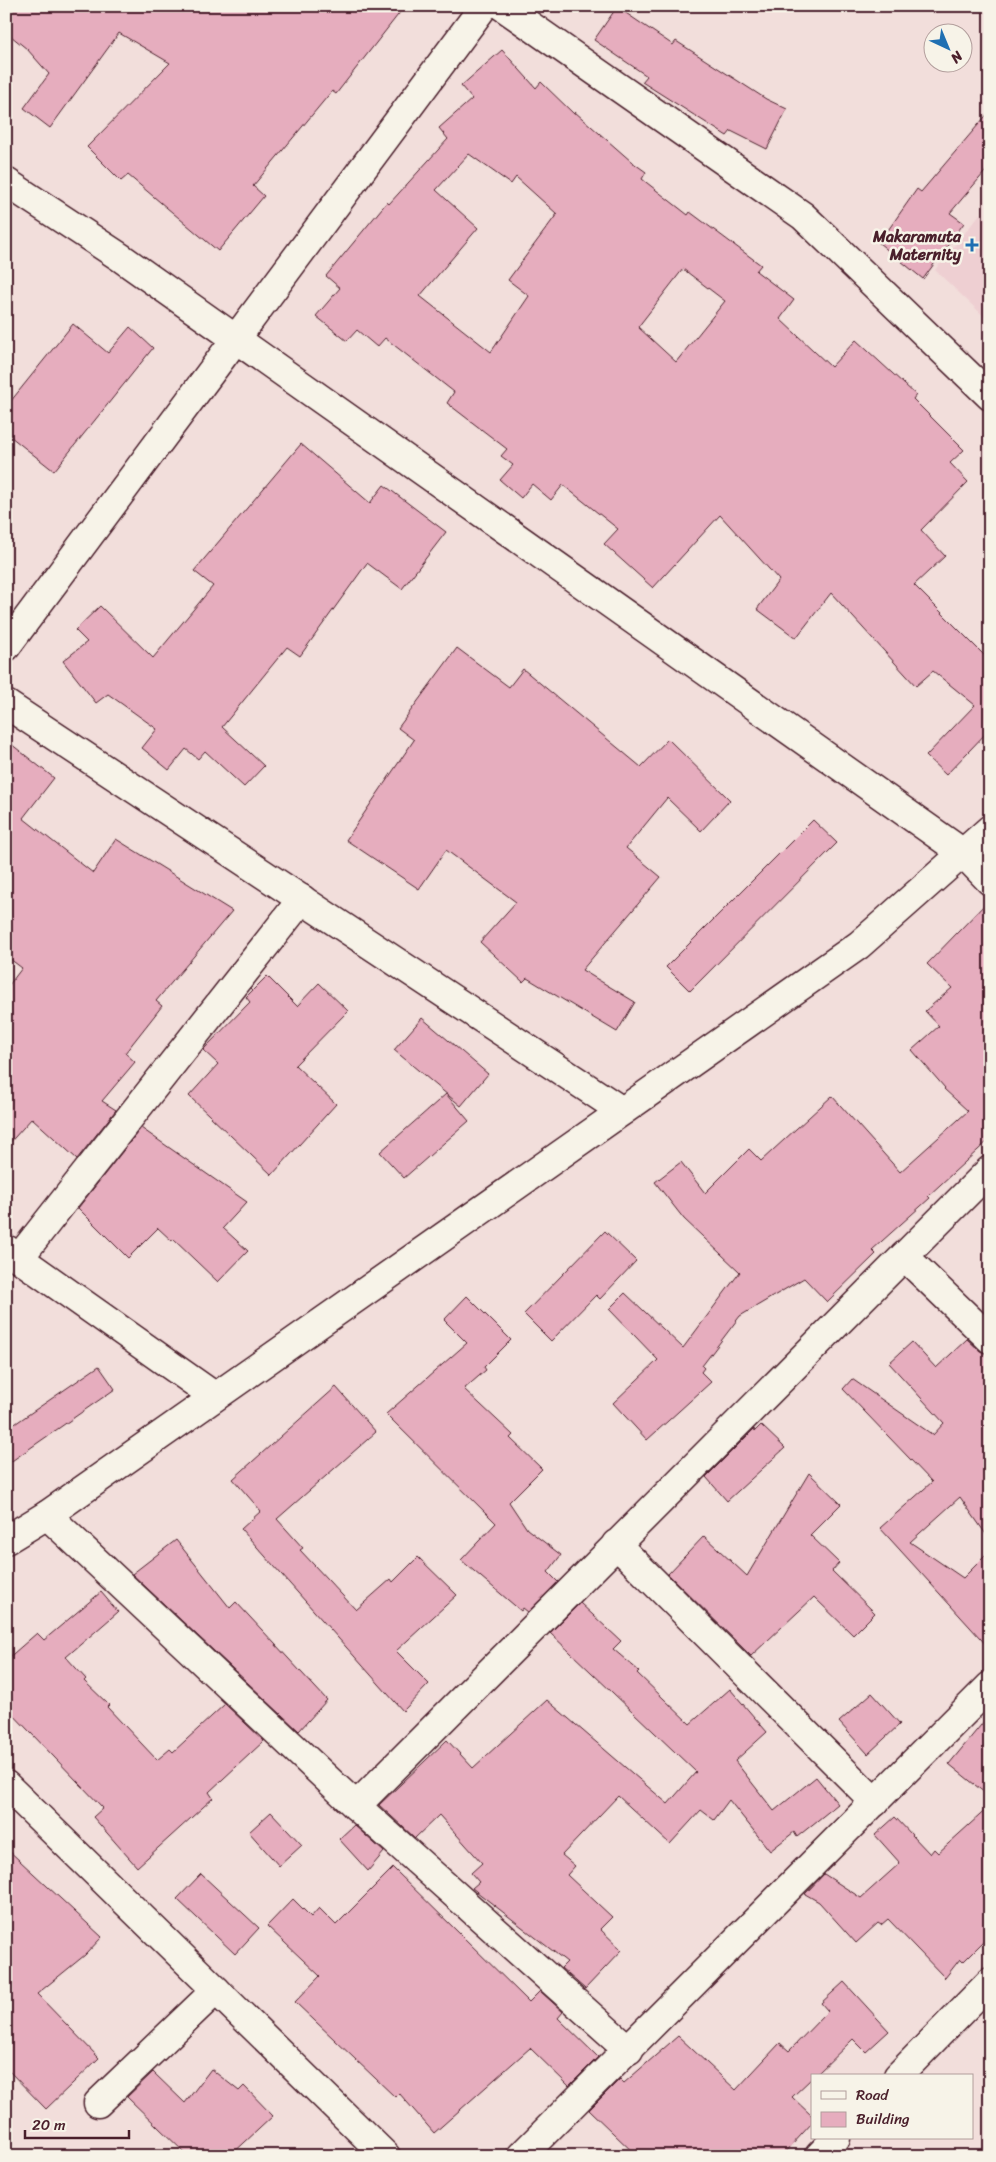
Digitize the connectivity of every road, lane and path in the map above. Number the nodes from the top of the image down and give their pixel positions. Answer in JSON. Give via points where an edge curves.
{"nodes":[{"id":1,"x":484,"y":6,"type":"edge"},
{"id":2,"x":502,"y":6,"type":"edge"},
{"id":3,"x":6,"y":182,"type":"edge"},
{"id":4,"x":235,"y":339,"type":"junction"},
{"id":5,"x":990,"y":396,"type":"edge"},
{"id":6,"x":6,"y":647,"type":"edge"},
{"id":7,"x":6,"y":704,"type":"edge"},
{"id":8,"x":990,"y":829,"type":"edge"},
{"id":9,"x":962,"y":853,"type":"junction"},
{"id":10,"x":990,"y":881,"type":"edge"},
{"id":11,"x":302,"y":899,"type":"junction"},
{"id":12,"x":622,"y":1111,"type":"junction"},
{"id":13,"x":990,"y":1170,"type":"edge"},
{"id":14,"x":13,"y":1254,"type":"edge"},
{"id":15,"x":904,"y":1256,"type":"junction"},
{"id":16,"x":990,"y":1339,"type":"edge"},
{"id":17,"x":214,"y":1396,"type":"junction"},
{"id":18,"x":47,"y":1514,"type":"junction"},
{"id":19,"x":6,"y":1540,"type":"edge"},
{"id":20,"x":616,"y":1544,"type":"junction"},
{"id":21,"x":990,"y":1686,"type":"edge"},
{"id":22,"x":6,"y":1785,"type":"edge"},
{"id":23,"x":874,"y":1802,"type":"junction"},
{"id":24,"x":356,"y":1806,"type":"junction"},
{"id":25,"x":990,"y":1982,"type":"edge"},
{"id":26,"x":216,"y":1990,"type":"junction"},
{"id":27,"x":628,"y":2050,"type":"junction"},
{"id":28,"x":900,"y":2074,"type":"edge"},
{"id":29,"x":98,"y":2104,"type":"dead end"},
{"id":30,"x":834,"y":2140,"type":"edge"},
{"id":31,"x":386,"y":2156,"type":"edge"},
{"id":32,"x":521,"y":2156,"type":"edge"},
{"id":33,"x":819,"y":2156,"type":"edge"}],
"edges":[{"from":1,"to":4,"type":"street"},
{"from":2,"to":5,"type":"street","via":[[803,216]]},
{"from":3,"to":4,"type":"street"},
{"from":4,"to":6,"type":"street"},
{"from":4,"to":9,"type":"street"},
{"from":7,"to":11,"type":"street"},
{"from":8,"to":9,"type":"street"},
{"from":9,"to":10,"type":"street"},
{"from":9,"to":12,"type":"street","via":[[859,945]]},
{"from":11,"to":12,"type":"street"},
{"from":11,"to":14,"type":"street"},
{"from":12,"to":17,"type":"street"},
{"from":13,"to":15,"type":"street"},
{"from":14,"to":17,"type":"street"},
{"from":15,"to":16,"type":"street"},
{"from":15,"to":20,"type":"street"},
{"from":17,"to":18,"type":"street"},
{"from":18,"to":19,"type":"street"},
{"from":18,"to":24,"type":"street"},
{"from":20,"to":23,"type":"street"},
{"from":20,"to":24,"type":"street"},
{"from":21,"to":23,"type":"street"},
{"from":22,"to":26,"type":"street"},
{"from":23,"to":27,"type":"street"},
{"from":24,"to":27,"type":"street"},
{"from":25,"to":28,"type":"street"},
{"from":26,"to":29,"type":"street"},
{"from":26,"to":31,"type":"street"},
{"from":27,"to":32,"type":"street"},
{"from":30,"to":33,"type":"street"}]}
